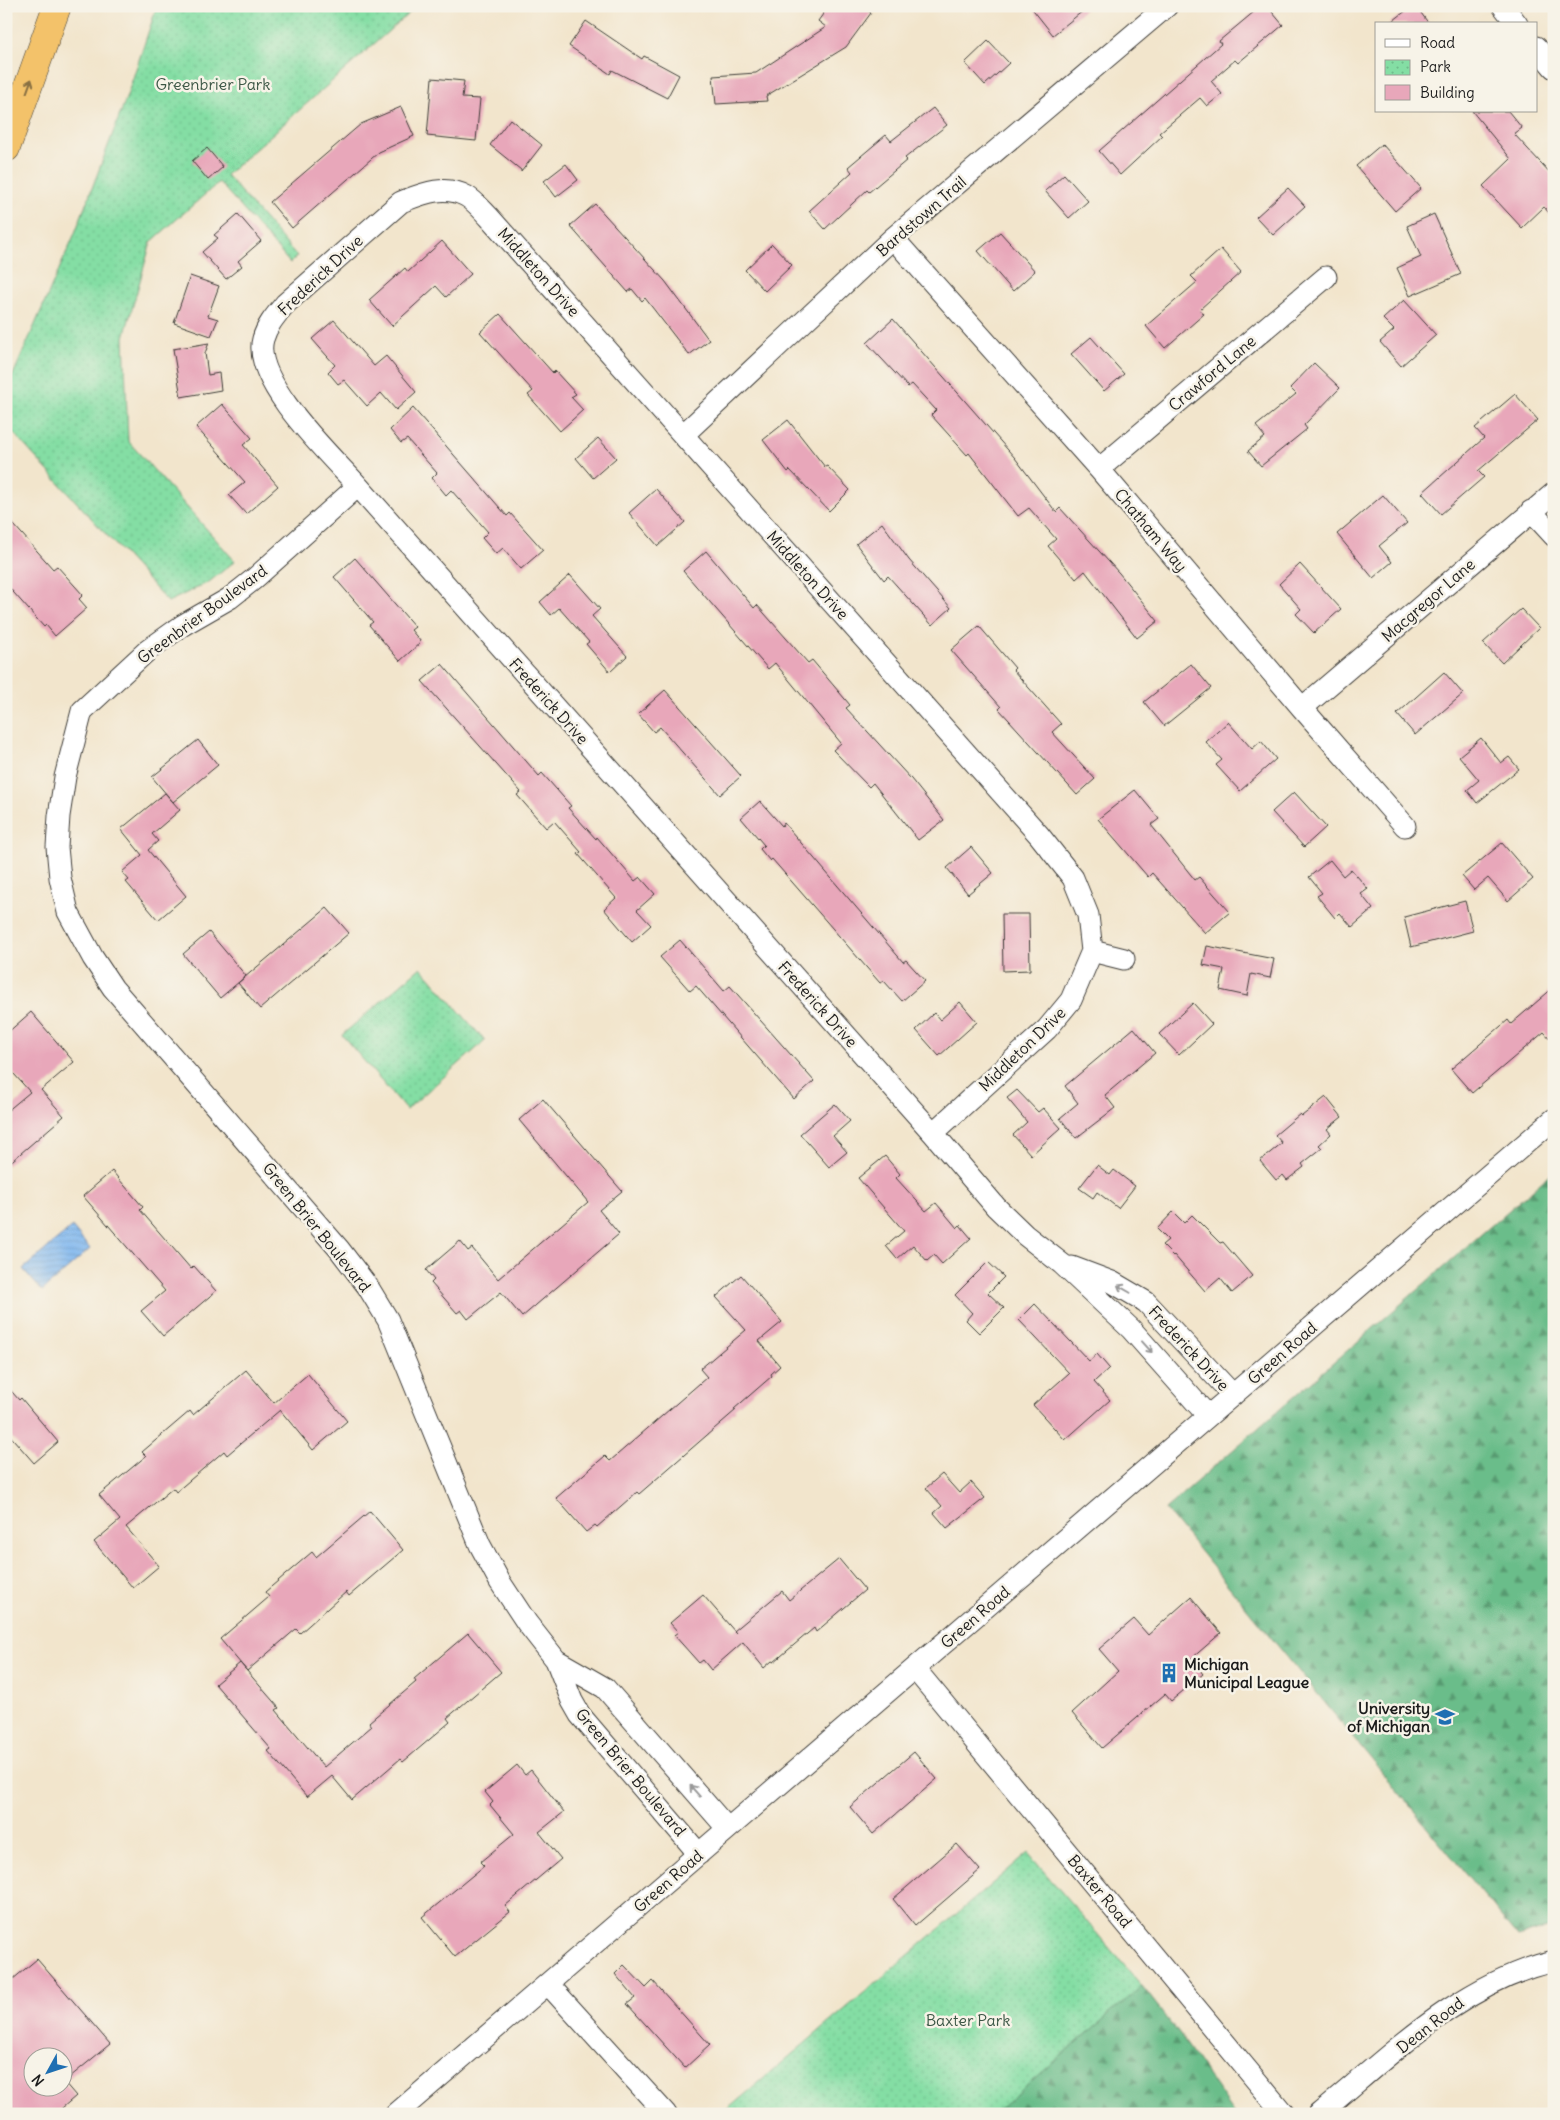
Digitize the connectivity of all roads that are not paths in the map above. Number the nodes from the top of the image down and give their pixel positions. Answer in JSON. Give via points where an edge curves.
{"nodes":[{"id":1,"x":57,"y":6,"type":"edge"},
{"id":2,"x":1167,"y":6,"type":"edge"},
{"id":3,"x":1503,"y":6,"type":"edge"},
{"id":4,"x":1516,"y":22,"type":"edge"},
{"id":5,"x":1538,"y":49,"type":"edge"},
{"id":6,"x":1554,"y":68,"type":"edge"},
{"id":7,"x":6,"y":148,"type":"edge"},
{"id":8,"x":490,"y":216,"type":"joint"},
{"id":9,"x":894,"y":238,"type":"junction"},
{"id":10,"x":1326,"y":277,"type":"dead end"},
{"id":11,"x":683,"y":435,"type":"junction"},
{"id":12,"x":1099,"y":469,"type":"junction"},
{"id":13,"x":358,"y":486,"type":"junction"},
{"id":14,"x":1554,"y":493,"type":"edge"},
{"id":15,"x":1531,"y":511,"type":"junction"},
{"id":16,"x":1554,"y":536,"type":"edge"},
{"id":17,"x":1302,"y":708,"type":"junction"},
{"id":18,"x":1405,"y":826,"type":"dead end"},
{"id":19,"x":57,"y":847,"type":"joint"},
{"id":20,"x":1092,"y":951,"type":"junction"},
{"id":21,"x":1124,"y":958,"type":"dead end"},
{"id":22,"x":1554,"y":1120,"type":"edge"},
{"id":23,"x":933,"y":1133,"type":"junction"},
{"id":24,"x":1062,"y":1264,"type":"junction"},
{"id":25,"x":1233,"y":1395,"type":"junction"},
{"id":26,"x":1208,"y":1416,"type":"junction"},
{"id":27,"x":556,"y":1660,"type":"junction"},
{"id":28,"x":915,"y":1669,"type":"junction"},
{"id":29,"x":727,"y":1828,"type":"junction"},
{"id":30,"x":699,"y":1854,"type":"junction"},
{"id":31,"x":1554,"y":1961,"type":"edge"},
{"id":32,"x":548,"y":1984,"type":"junction"},
{"id":33,"x":396,"y":2114,"type":"edge"},
{"id":34,"x":666,"y":2114,"type":"edge"},
{"id":35,"x":1284,"y":2114,"type":"edge"},
{"id":36,"x":1319,"y":2114,"type":"edge"}],
"edges":[{"from":7,"to":1,"type":"highway","one_way":true},
{"from":2,"to":9,"type":"street","name":"Bardstown Trail"},
{"from":3,"to":4,"type":"street"},
{"from":5,"to":6,"type":"street"},
{"from":8,"to":11,"type":"street","name":"Middleton Drive"},
{"from":8,"to":13,"type":"street","name":"Frederick Drive","via":[[466,196],[442,190],[401,202],[270,321],[262,341],[263,359],[270,379],[282,400]]},
{"from":9,"to":11,"type":"street","name":"Bardstown Trail"},
{"from":9,"to":12,"type":"street","name":"Chatham Way"},
{"from":10,"to":12,"type":"street","name":"Crawford Lane"},
{"from":11,"to":20,"type":"street","name":"Middleton Drive","via":[[1039,835],[1073,878],[1088,915]]},
{"from":12,"to":17,"type":"street","name":"Chatham Way"},
{"from":13,"to":19,"type":"street","name":"Greenbrier Boulevard","via":[[254,579],[148,650],[82,711],[64,777]]},
{"from":13,"to":23,"type":"street","name":"Frederick Drive"},
{"from":14,"to":15,"type":"street","name":"Macgregor Lane"},
{"from":15,"to":16,"type":"street"},
{"from":15,"to":17,"type":"street","name":"Macgregor Lane"},
{"from":17,"to":18,"type":"street","name":"Chatham Way"},
{"from":19,"to":27,"type":"street","name":"Green Brier Boulevard","via":[[68,912],[113,988],[339,1249],[368,1287],[400,1347],[480,1545],[527,1623]]},
{"from":20,"to":21,"type":"street"},
{"from":20,"to":23,"type":"street","name":"Middleton Drive","via":[[1071,1000],[1047,1029]]},
{"from":22,"to":25,"type":"street","name":"Green Road"},
{"from":23,"to":24,"type":"street","name":"Frederick Drive","via":[[996,1207]]},
{"from":25,"to":24,"type":"street","name":"Frederick Drive","one_way":true,"via":[[1146,1302],[1112,1282]]},
{"from":24,"to":26,"type":"street","name":"Frederick Drive","one_way":true,"via":[[1130,1329]]},
{"from":25,"to":26,"type":"street","name":"Green Road"},
{"from":26,"to":28,"type":"street","name":"Green Road"},
{"from":29,"to":27,"type":"street","name":"Green Brier Boulevard","one_way":true,"via":[[605,1688]]},
{"from":27,"to":30,"type":"street","name":"Green Brier Boulevard","via":[[580,1715]]},
{"from":28,"to":29,"type":"street","name":"Green Road"},
{"from":28,"to":35,"type":"street","name":"Baxter Road"},
{"from":29,"to":30,"type":"street","name":"Green Road"},
{"from":30,"to":32,"type":"street","name":"Green Road"},
{"from":31,"to":36,"type":"street","name":"Dean Road","via":[[1509,1976],[1466,1997],[1443,2012]]},
{"from":32,"to":33,"type":"street","name":"Green Road"},
{"from":32,"to":34,"type":"street"}]}
